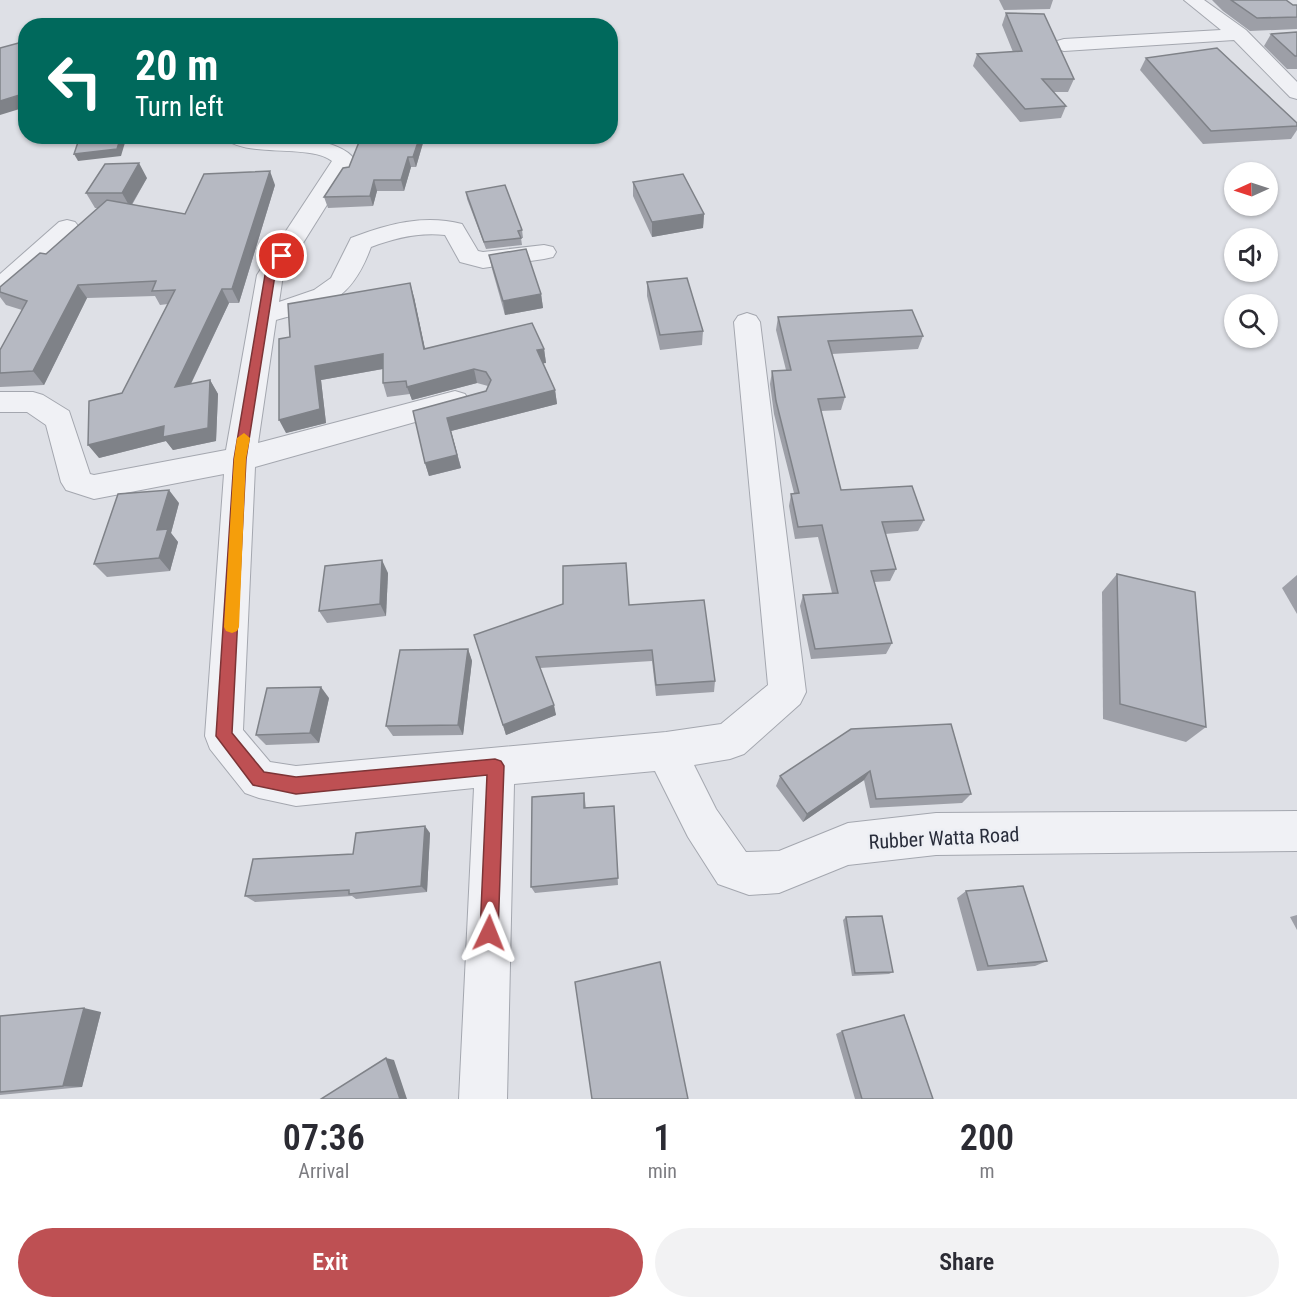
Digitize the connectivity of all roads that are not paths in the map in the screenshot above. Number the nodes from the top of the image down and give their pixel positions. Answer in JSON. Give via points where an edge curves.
{"nodes":[{"id":1,"x":1193,"y":0,"type":"edge"},
{"id":2,"x":1242,"y":37,"type":"junction"},
{"id":3,"x":1267,"y":38,"type":"dead end"},
{"id":4,"x":1064,"y":45,"type":"dead end"},
{"id":5,"x":1297,"y":93,"type":"edge"},
{"id":6,"x":253,"y":144,"type":"edge"},
{"id":7,"x":67,"y":227,"type":"dead end"},
{"id":8,"x":544,"y":252,"type":"dead end"},
{"id":9,"x":0,"y":288,"type":"edge"},
{"id":10,"x":264,"y":315,"type":"junction"},
{"id":11,"x":747,"y":321,"type":"dead end"},
{"id":12,"x":478,"y":395,"type":"edge"},
{"id":13,"x":0,"y":402,"type":"edge"},
{"id":14,"x":240,"y":459,"type":"junction"},
{"id":15,"x":666,"y":751,"type":"junction"},
{"id":16,"x":495,"y":766,"type":"junction"},
{"id":17,"x":1297,"y":831,"type":"edge"},
{"id":18,"x":483,"y":1099,"type":"edge"}],
"edges":[{"from":1,"to":2,"type":"street"},
{"from":2,"to":3,"type":"street"},
{"from":2,"to":4,"type":"street"},
{"from":2,"to":5,"type":"street"},
{"from":6,"to":10,"type":"street","via":[[321,148],[340,153],[344,160],[270,275]]},
{"from":7,"to":9,"type":"street"},
{"from":8,"to":10,"type":"street","via":[[483,260],[469,257],[454,229],[405,228],[360,243],[347,275],[336,288],[311,301]]},
{"from":10,"to":14,"type":"street"},
{"from":11,"to":15,"type":"street","via":[[787,692],[730,741]]},
{"from":12,"to":14,"type":"street"},
{"from":13,"to":14,"type":"street","via":[[33,402],[59,419],[76,482],[94,487]]},
{"from":14,"to":16,"type":"street","via":[[224,736],[259,779],[296,786]]},
{"from":15,"to":16,"type":"street"},
{"from":15,"to":17,"type":"street","name":"Rubber Watta Road","via":[[702,823],[733,869],[749,874],[779,872],[848,844],[936,834]]},
{"from":16,"to":18,"type":"street"}]}
